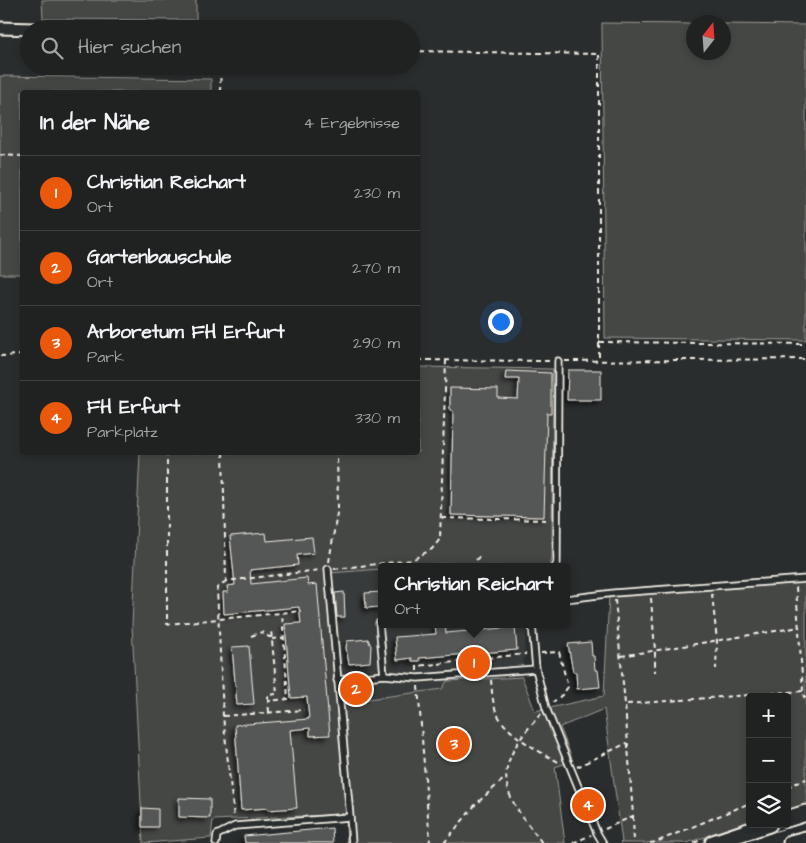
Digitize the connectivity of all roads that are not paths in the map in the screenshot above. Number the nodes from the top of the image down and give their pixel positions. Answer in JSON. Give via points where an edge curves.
{"nodes":[{"id":1,"x":0,"y":28,"type":"edge"},
{"id":2,"x":20,"y":29,"type":"edge"},
{"id":3,"x":558,"y":361,"type":"road end"},
{"id":4,"x":557,"y":563,"type":"edge"},
{"id":5,"x":328,"y":570,"type":"road end"},
{"id":6,"x":806,"y":579,"type":"edge"},
{"id":7,"x":570,"y":598,"type":"edge"},
{"id":8,"x":379,"y":628,"type":"edge"},
{"id":9,"x":532,"y":628,"type":"edge"},
{"id":10,"x":536,"y":669,"type":"junction"},
{"id":11,"x":384,"y":676,"type":"junction"},
{"id":12,"x":337,"y":680,"type":"junction"},
{"id":13,"x":806,"y":813,"type":"edge"},
{"id":14,"x":350,"y":817,"type":"junction"},
{"id":15,"x":791,"y":818,"type":"edge"},
{"id":16,"x":757,"y":828,"type":"edge"},
{"id":17,"x":806,"y":838,"type":"edge"},
{"id":18,"x":216,"y":843,"type":"edge"},
{"id":19,"x":352,"y":843,"type":"edge"},
{"id":20,"x":603,"y":843,"type":"edge"},
{"id":21,"x":713,"y":843,"type":"edge"},
{"id":22,"x":791,"y":843,"type":"edge"}],
"edges":[{"from":1,"to":2,"type":"street"},
{"from":3,"to":4,"type":"lane"},
{"from":5,"to":12,"type":"lane"},
{"from":6,"to":7,"type":"lane"},
{"from":8,"to":11,"type":"lane"},
{"from":9,"to":10,"type":"lane"},
{"from":10,"to":11,"type":"lane","via":[[418,678]]},
{"from":10,"to":20,"type":"lane","via":[[546,708]]},
{"from":11,"to":12,"type":"lane"},
{"from":12,"to":14,"type":"lane"},
{"from":13,"to":15,"type":"main road"},
{"from":14,"to":18,"type":"lane","via":[[235,826],[216,835]]},
{"from":14,"to":19,"type":"lane"},
{"from":16,"to":21,"type":"main road"},
{"from":17,"to":22,"type":"main road"}]}
